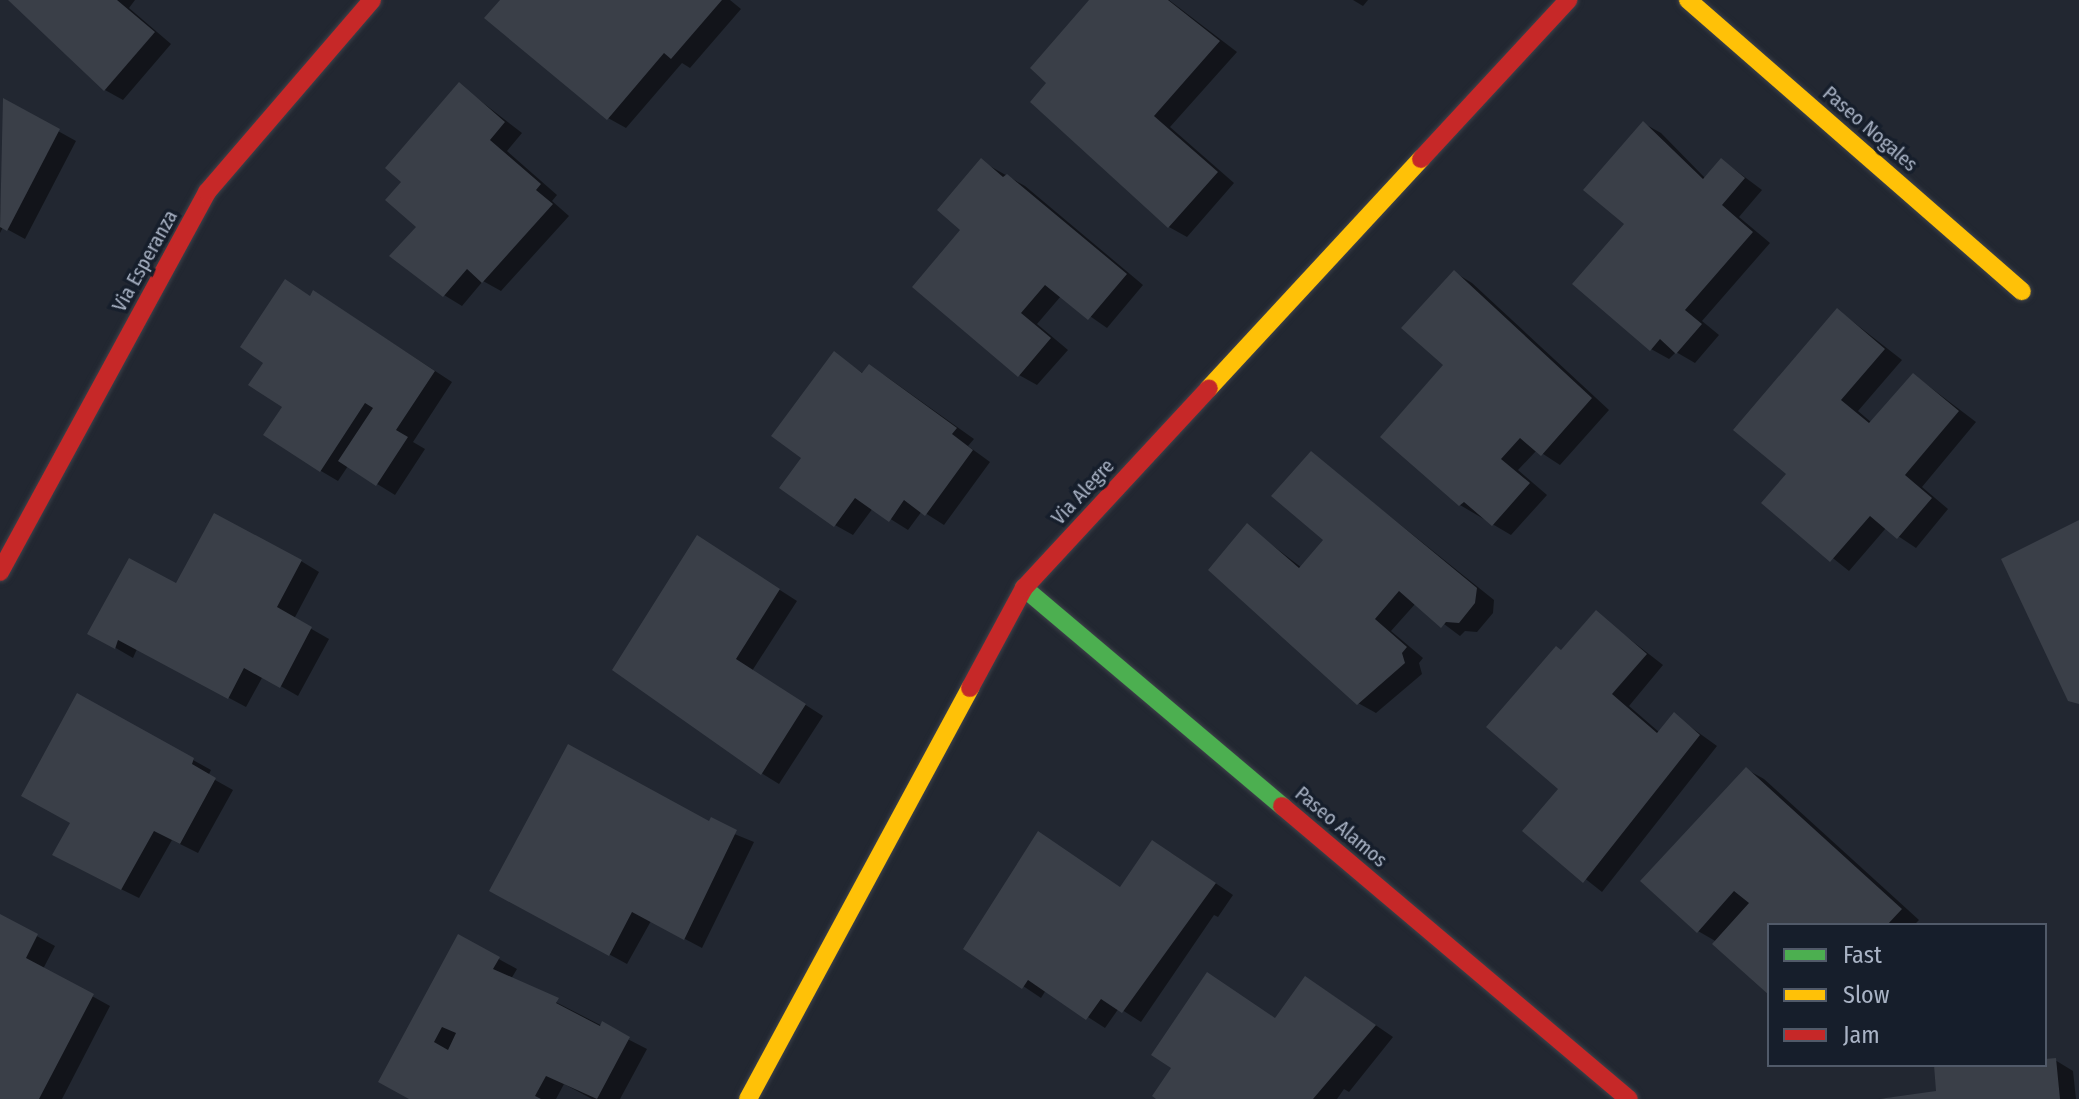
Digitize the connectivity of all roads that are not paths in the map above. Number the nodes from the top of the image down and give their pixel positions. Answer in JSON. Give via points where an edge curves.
{"nodes":[{"id":1,"x":372,"y":0,"type":"edge"},
{"id":2,"x":1568,"y":0,"type":"edge"},
{"id":3,"x":1688,"y":0,"type":"edge"},
{"id":4,"x":2022,"y":291,"type":"dead end"},
{"id":5,"x":0,"y":572,"type":"edge"},
{"id":6,"x":1024,"y":588,"type":"junction"},
{"id":7,"x":748,"y":1099,"type":"edge"},
{"id":8,"x":1629,"y":1099,"type":"edge"}],
"edges":[{"from":1,"to":5,"type":"street","name":"Via Esperanza","via":[[207,192]]},
{"from":2,"to":6,"type":"street","name":"Via Alegre"},
{"from":3,"to":4,"type":"street","name":"Paseo Nogales"},
{"from":6,"to":7,"type":"street","name":"Via Alegre"},
{"from":6,"to":8,"type":"street","name":"Paseo Alamos"}]}
